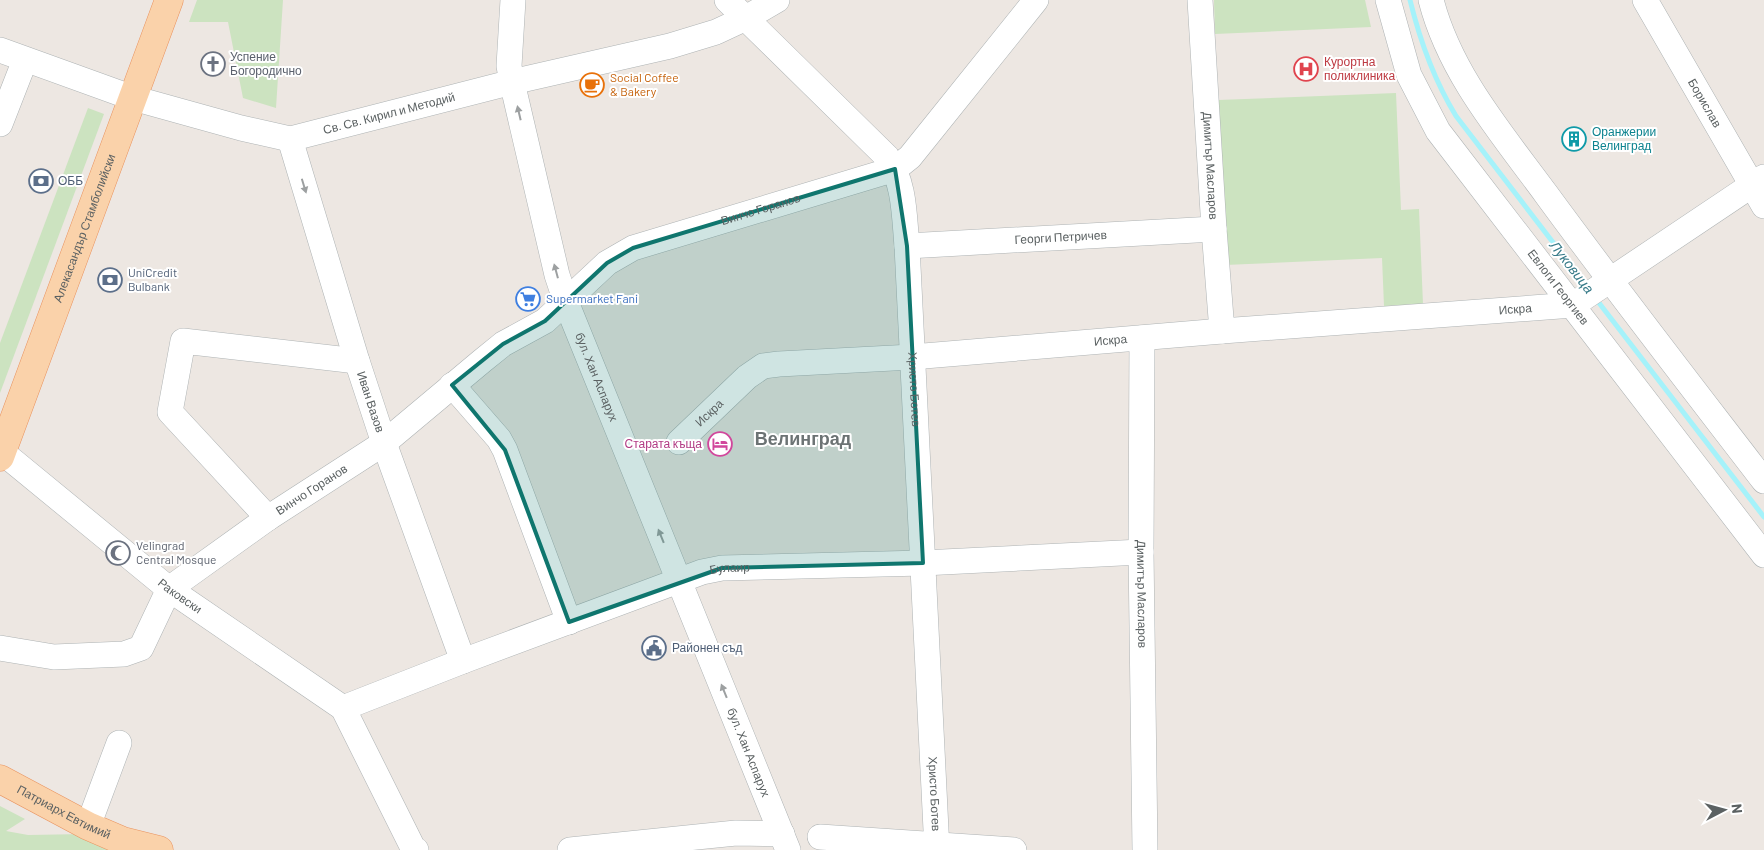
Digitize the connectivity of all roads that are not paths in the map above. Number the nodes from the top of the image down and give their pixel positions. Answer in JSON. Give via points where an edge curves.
{"nodes":[{"id":1,"x":169,"y":0,"type":"edge"},
{"id":2,"x":513,"y":0,"type":"edge"},
{"id":3,"x":726,"y":0,"type":"edge"},
{"id":4,"x":777,"y":0,"type":"edge"},
{"id":5,"x":1036,"y":0,"type":"edge"},
{"id":6,"x":1200,"y":0,"type":"edge"},
{"id":7,"x":1388,"y":0,"type":"edge"},
{"id":8,"x":1431,"y":0,"type":"edge"},
{"id":9,"x":1645,"y":0,"type":"edge"},
{"id":10,"x":746,"y":18,"type":"junction"},
{"id":11,"x":0,"y":50,"type":"edge"},
{"id":12,"x":25,"y":60,"type":"junction"},
{"id":13,"x":512,"y":82,"type":"junction"},
{"id":14,"x":134,"y":98,"type":"junction"},
{"id":15,"x":0,"y":124,"type":"edge"},
{"id":16,"x":290,"y":139,"type":"junction"},
{"id":17,"x":895,"y":169,"type":"junction"},
{"id":18,"x":1757,"y":181,"type":"edge"},
{"id":19,"x":1764,"y":206,"type":"edge"},
{"id":20,"x":1214,"y":229,"type":"junction"},
{"id":21,"x":907,"y":246,"type":"junction"},
{"id":22,"x":1609,"y":281,"type":"junction"},
{"id":23,"x":566,"y":302,"type":"junction"},
{"id":24,"x":1573,"y":305,"type":"junction"},
{"id":25,"x":1222,"y":331,"type":"junction"},
{"id":26,"x":1142,"y":338,"type":"junction"},
{"id":27,"x":912,"y":357,"type":"junction"},
{"id":28,"x":357,"y":361,"type":"junction"},
{"id":29,"x":452,"y":386,"type":"junction"},
{"id":30,"x":3,"y":441,"type":"edge"},
{"id":31,"x":679,"y":442,"type":"dead end"},
{"id":32,"x":384,"y":443,"type":"junction"},
{"id":33,"x":1764,"y":481,"type":"edge"},
{"id":34,"x":268,"y":518,"type":"junction"},
{"id":35,"x":1142,"y":552,"type":"junction"},
{"id":36,"x":1764,"y":555,"type":"edge"},
{"id":37,"x":923,"y":563,"type":"junction"},
{"id":38,"x":679,"y":582,"type":"junction"},
{"id":39,"x":169,"y":589,"type":"junction"},
{"id":40,"x":569,"y":622,"type":"junction"},
{"id":41,"x":0,"y":648,"type":"edge"},
{"id":42,"x":463,"y":661,"type":"junction"},
{"id":43,"x":343,"y":708,"type":"junction"},
{"id":44,"x":119,"y":743,"type":"dead end"},
{"id":45,"x":0,"y":778,"type":"edge"},
{"id":46,"x":88,"y":826,"type":"junction"},
{"id":47,"x":820,"y":837,"type":"dead end"},
{"id":48,"x":785,"y":842,"type":"edge"},
{"id":49,"x":937,"y":848,"type":"edge"},
{"id":50,"x":159,"y":850,"type":"edge"},
{"id":51,"x":416,"y":850,"type":"edge"},
{"id":52,"x":570,"y":850,"type":"edge"},
{"id":53,"x":1014,"y":850,"type":"edge"},
{"id":54,"x":1145,"y":850,"type":"edge"}],
"edges":[{"from":1,"to":14,"type":"main road","name":"Алекасандър Стамболийски"},
{"from":2,"to":13,"type":"street","name":"бул. Хан Аспарух"},
{"from":3,"to":10,"type":"street","name":"Христо Ботев"},
{"from":4,"to":10,"type":"street","name":"Св. Св. Кирил и Методий"},
{"from":5,"to":17,"type":"street","name":"Винчо Горанов","via":[[910,156]]},
{"from":6,"to":20,"type":"street","name":"Димитър Масларов"},
{"from":7,"to":24,"type":"street","name":"Евлоги Георгиев","via":[[1409,75],[1438,131]]},
{"from":8,"to":22,"type":"street","via":[[1448,45],[1471,91]]},
{"from":9,"to":18,"type":"street","name":"Борислав"},
{"from":10,"to":13,"type":"street","name":"Св. Св. Кирил и Методий","via":[[716,32],[670,46]]},
{"from":10,"to":17,"type":"street","name":"Христо Ботев","via":[[887,157]]},
{"from":11,"to":12,"type":"street","name":"Св. Св. Кирил и Методий"},
{"from":12,"to":14,"type":"street","name":"Св. Св. Кирил и Методий"},
{"from":12,"to":15,"type":"street"},
{"from":13,"to":16,"type":"street","name":"Св. Св. Кирил и Методий"},
{"from":23,"to":13,"type":"street","name":"бул. Хан Аспарух","one_way":true},
{"from":14,"to":16,"type":"street","name":"Св. Св. Кирил и Методий"},
{"from":14,"to":30,"type":"main road","name":"Алекасандър Стамболийски"},
{"from":16,"to":28,"type":"street","name":"Иван Вазов","one_way":true},
{"from":17,"to":21,"type":"street","name":"Христо Ботев","via":[[901,189]]},
{"from":17,"to":23,"type":"street","name":"Винчо Горанов","via":[[633,248],[607,263]]},
{"from":18,"to":19,"type":"street","name":"Борислав"},
{"from":18,"to":22,"type":"street"},
{"from":20,"to":21,"type":"street","name":"Георги Петричев"},
{"from":20,"to":25,"type":"street","name":"Димитър Масларов"},
{"from":21,"to":27,"type":"street","name":"Христо Ботев"},
{"from":22,"to":24,"type":"street"},
{"from":22,"to":33,"type":"street"},
{"from":23,"to":29,"type":"street","name":"Винчо Горанов","via":[[545,321],[503,344]]},
{"from":38,"to":23,"type":"street","name":"бул. Хан Аспарух","one_way":true},
{"from":24,"to":25,"type":"street","name":"Искра"},
{"from":24,"to":36,"type":"street","name":"Евлоги Георгиев"},
{"from":25,"to":26,"type":"street","name":"Искра"},
{"from":26,"to":27,"type":"street","name":"Искра"},
{"from":26,"to":35,"type":"street","name":"Димитър Масларов"},
{"from":27,"to":31,"type":"street","name":"Искра","via":[[763,366],[746,377]]},
{"from":27,"to":37,"type":"street","name":"Христо Ботев"},
{"from":28,"to":32,"type":"street","name":"Иван Вазов"},
{"from":28,"to":34,"type":"street","via":[[183,341],[170,412]]},
{"from":29,"to":32,"type":"street","name":"Винчо Горанов"},
{"from":29,"to":40,"type":"street","via":[[505,450]]},
{"from":30,"to":39,"type":"street","name":"Раковски"},
{"from":32,"to":34,"type":"street","name":"Винчо Горанов"},
{"from":32,"to":42,"type":"street","name":"Иван Вазов"},
{"from":34,"to":39,"type":"street","name":"Винчо Горанов"},
{"from":35,"to":37,"type":"street","name":"Булаир"},
{"from":35,"to":54,"type":"street","name":"Димитър Масларов"},
{"from":37,"to":38,"type":"street","name":"Булаир","via":[[722,568]]},
{"from":37,"to":49,"type":"street","name":"Христо Ботев"},
{"from":38,"to":40,"type":"street","name":"Булаир"},
{"from":48,"to":38,"type":"street","name":"бул. Хан Аспарух","one_way":true},
{"from":39,"to":41,"type":"street","via":[[141,648],[124,654],[54,657]]},
{"from":39,"to":43,"type":"street","name":"Раковски"},
{"from":40,"to":42,"type":"street","name":"Булаир"},
{"from":42,"to":43,"type":"street","name":"Булаир"},
{"from":43,"to":51,"type":"street"},
{"from":44,"to":46,"type":"street"},
{"from":45,"to":46,"type":"main road","name":"Патриарх Евтимий"},
{"from":46,"to":50,"type":"main road","name":"Патриарх Евтимий"},
{"from":47,"to":49,"type":"street"},
{"from":48,"to":52,"type":"street","via":[[736,833]]},
{"from":49,"to":53,"type":"street"}]}
